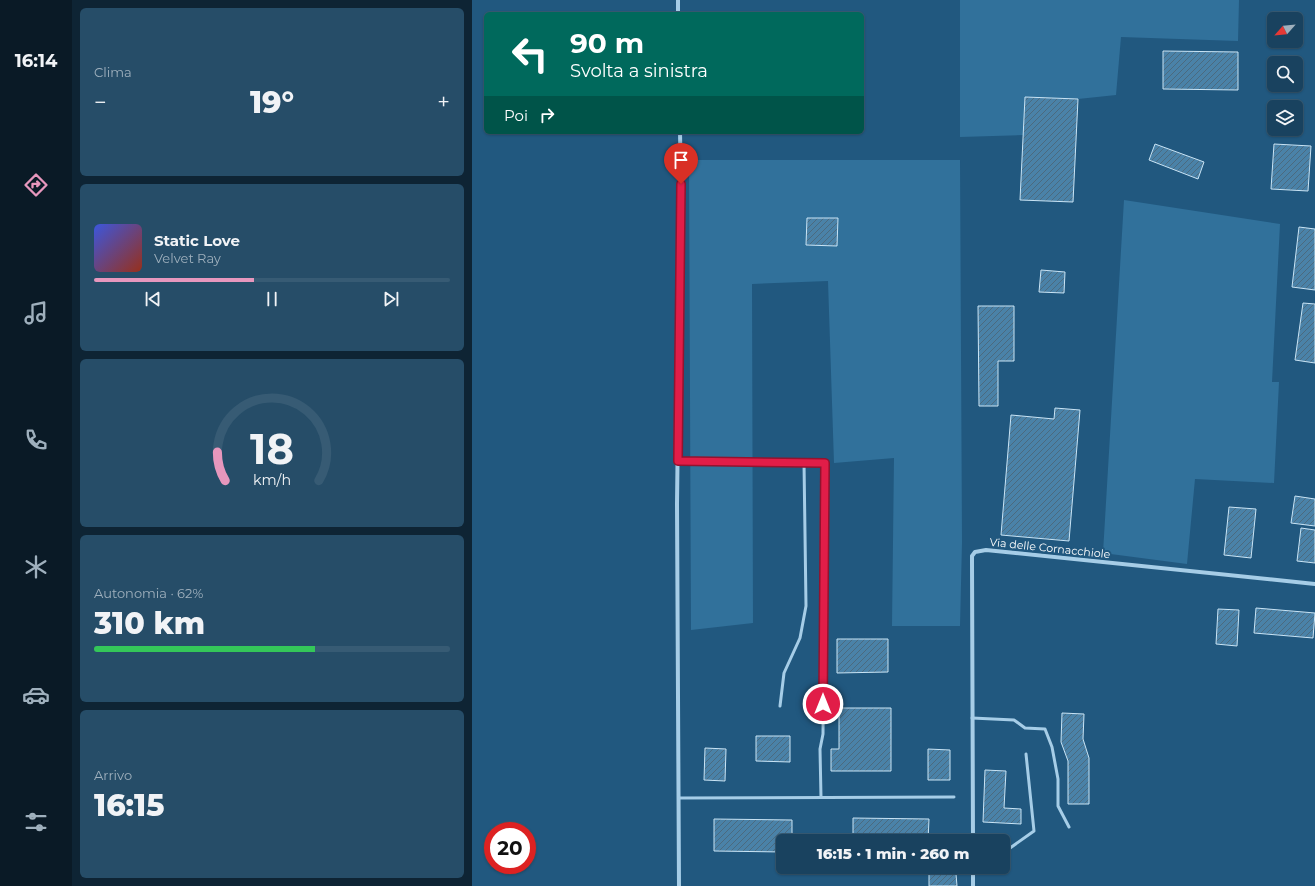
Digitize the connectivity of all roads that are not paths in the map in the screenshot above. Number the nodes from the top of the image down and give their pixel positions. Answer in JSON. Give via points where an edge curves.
{"nodes":[{"id":1,"x":678,"y":0,"type":"edge"},
{"id":2,"x":678,"y":12,"type":"edge"},
{"id":3,"x":680,"y":134,"type":"edge"},
{"id":4,"x":678,"y":461,"type":"junction"},
{"id":5,"x":804,"y":462,"type":"junction"},
{"id":6,"x":1315,"y":584,"type":"edge"},
{"id":7,"x":780,"y":706,"type":"dead end"},
{"id":8,"x":972,"y":718,"type":"junction"},
{"id":9,"x":1026,"y":754,"type":"dead end"},
{"id":10,"x":821,"y":797,"type":"junction"},
{"id":11,"x":954,"y":797,"type":"dead end"},
{"id":12,"x":679,"y":798,"type":"junction"},
{"id":13,"x":1069,"y":827,"type":"dead end"},
{"id":14,"x":972,"y":834,"type":"edge"},
{"id":15,"x":1010,"y":848,"type":"edge"},
{"id":16,"x":974,"y":874,"type":"edge"},
{"id":17,"x":680,"y":886,"type":"edge"},
{"id":18,"x":973,"y":886,"type":"edge"}],
"edges":[{"from":1,"to":2,"type":"street"},
{"from":3,"to":4,"type":"street"},
{"from":4,"to":5,"type":"lane"},
{"from":4,"to":12,"type":"street"},
{"from":5,"to":7,"type":"lane","via":[[806,606],[800,638],[784,673]]},
{"from":5,"to":10,"type":"lane","via":[[825,463]]},
{"from":6,"to":8,"type":"street","name":"Via delle Cornacchiole","via":[[978,551],[973,554],[972,562]]},
{"from":8,"to":13,"type":"lane","via":[[1014,720],[1025,728],[1045,729],[1052,747],[1058,779],[1058,806]]},
{"from":8,"to":14,"type":"street","name":"Via delle Cornacchiole"},
{"from":9,"to":15,"type":"lane","via":[[1034,831]]},
{"from":10,"to":11,"type":"lane"},
{"from":10,"to":12,"type":"lane"},
{"from":12,"to":17,"type":"street"},
{"from":16,"to":18,"type":"street"}]}
